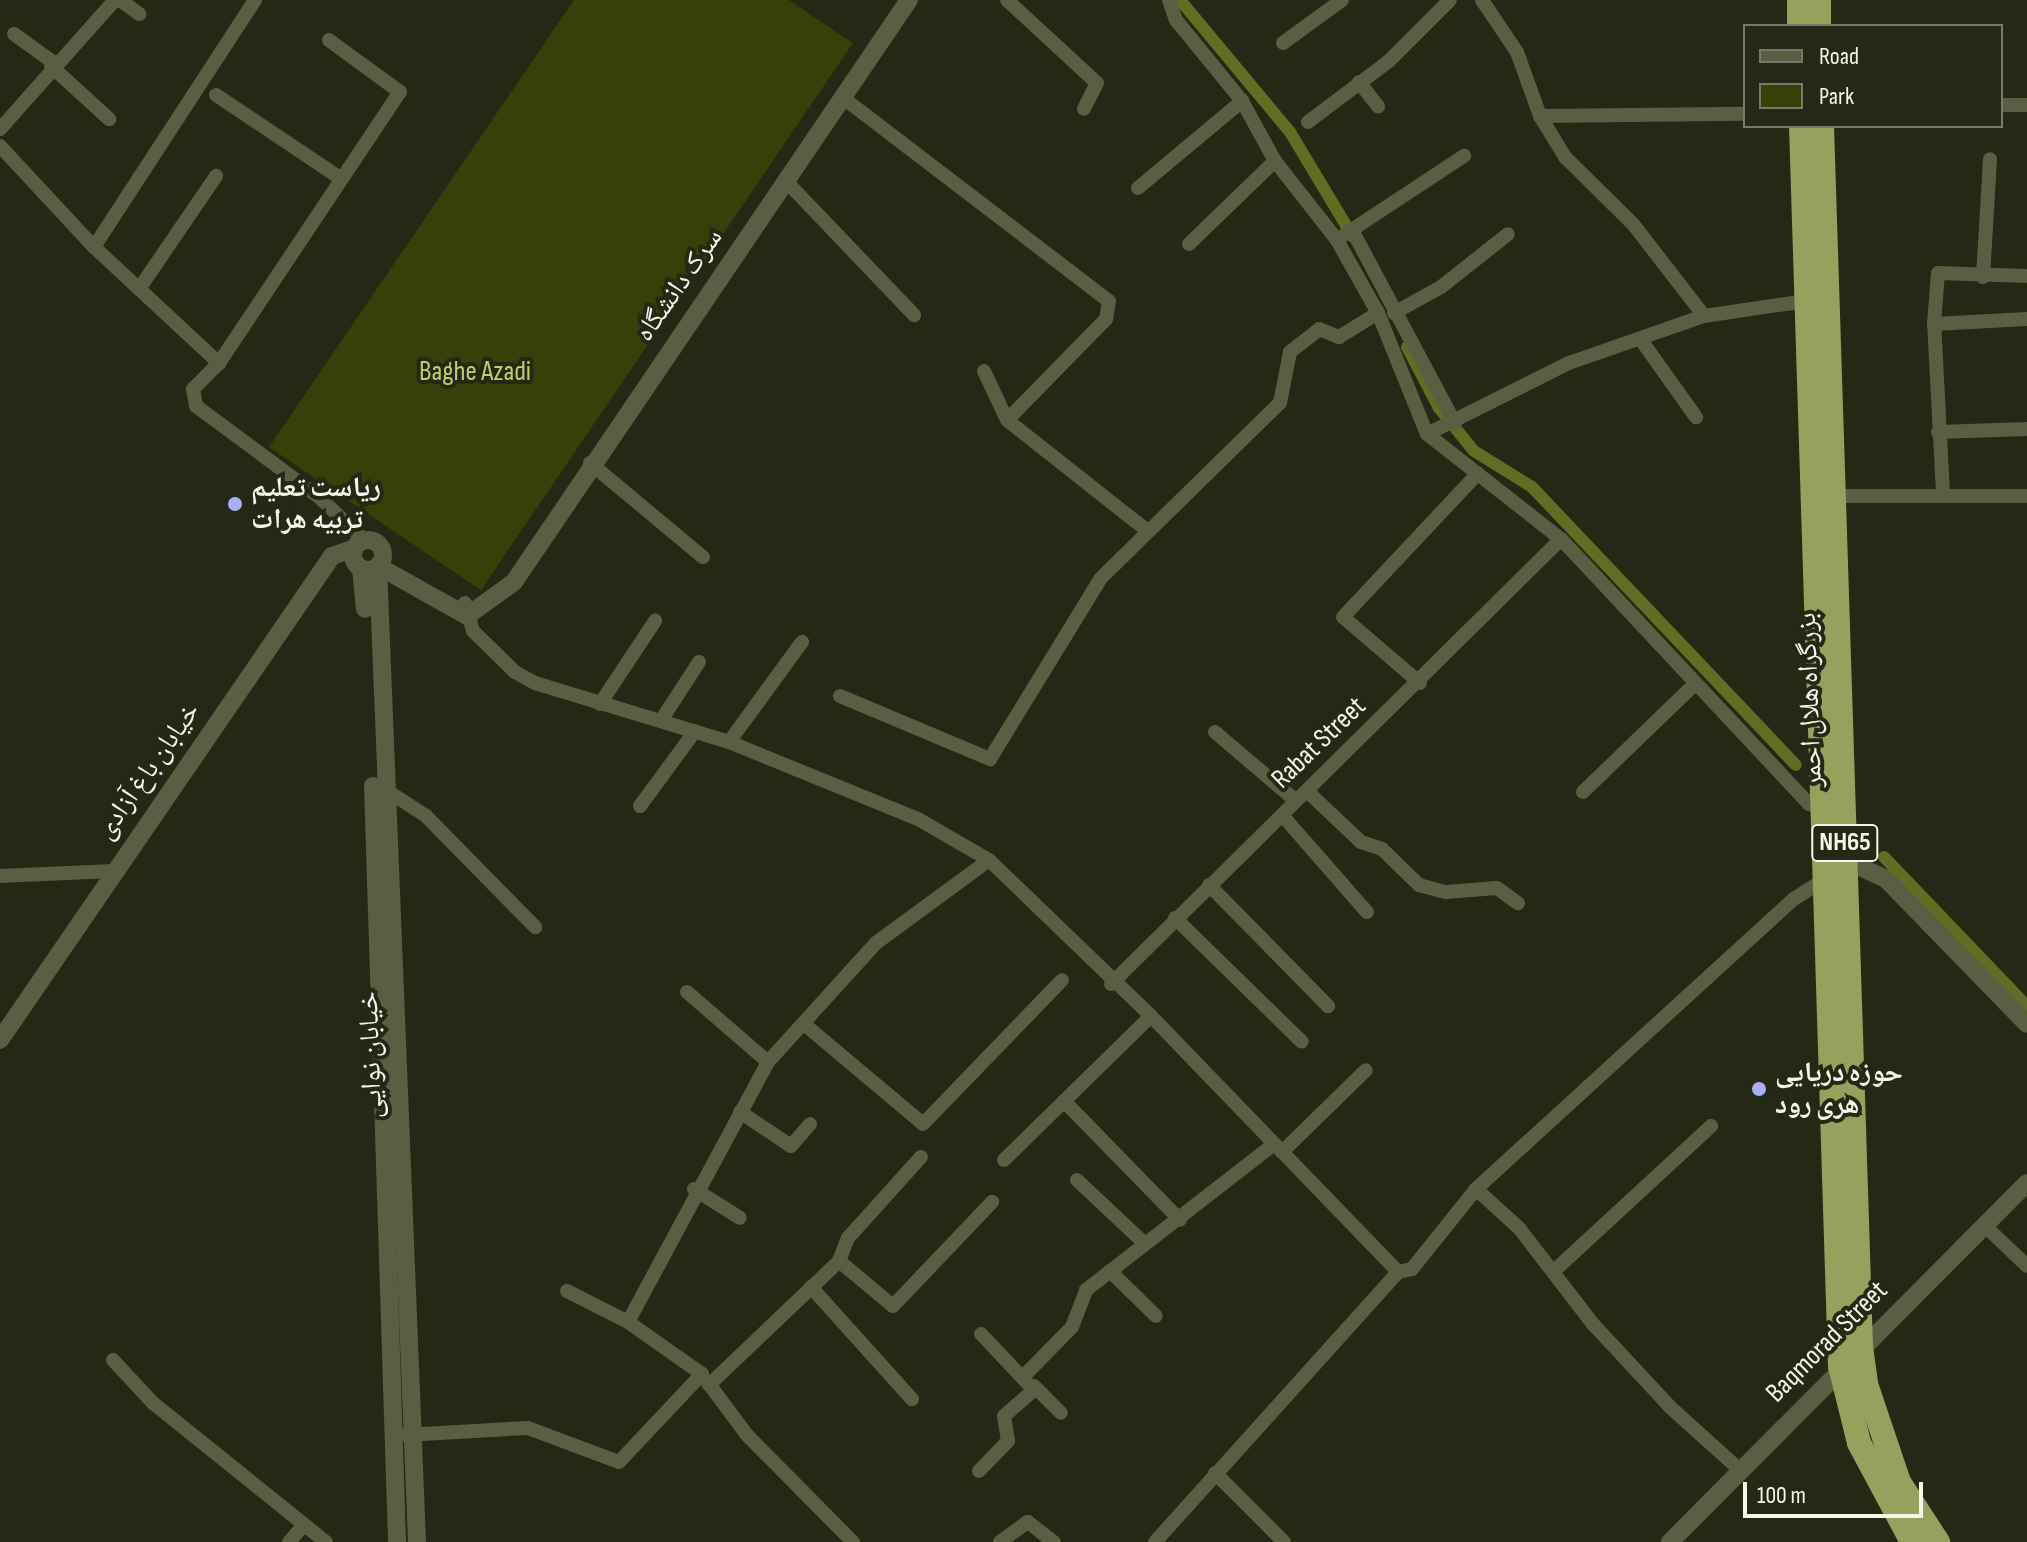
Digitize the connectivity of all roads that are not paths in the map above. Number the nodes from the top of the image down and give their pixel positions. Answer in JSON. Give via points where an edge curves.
{"nodes":[{"id":1,"x":117,"y":0,"type":"edge"},
{"id":2,"x":255,"y":0,"type":"edge"},
{"id":3,"x":909,"y":0,"type":"edge"},
{"id":4,"x":1007,"y":0,"type":"edge"},
{"id":5,"x":1169,"y":0,"type":"edge"},
{"id":6,"x":1342,"y":0,"type":"edge"},
{"id":7,"x":1450,"y":0,"type":"edge"},
{"id":8,"x":1482,"y":0,"type":"edge"},
{"id":9,"x":1799,"y":0,"type":"edge"},
{"id":10,"x":1819,"y":0,"type":"edge"},
{"id":11,"x":136,"y":8,"type":"edge"},
{"id":12,"x":1799,"y":24,"type":"edge"},
{"id":13,"x":1819,"y":24,"type":"edge"},
{"id":14,"x":14,"y":34,"type":"dead end"},
{"id":15,"x":329,"y":40,"type":"dead end"},
{"id":16,"x":1283,"y":43,"type":"dead end"},
{"id":17,"x":53,"y":64,"type":"junction"},
{"id":18,"x":1359,"y":82,"type":"junction"},
{"id":19,"x":216,"y":95,"type":"dead end"},
{"id":20,"x":842,"y":97,"type":"junction"},
{"id":21,"x":1242,"y":101,"type":"junction"},
{"id":22,"x":2003,"y":105,"type":"edge"},
{"id":23,"x":2027,"y":105,"type":"edge"},
{"id":24,"x":1378,"y":106,"type":"dead end"},
{"id":25,"x":1084,"y":109,"type":"dead end"},
{"id":26,"x":1743,"y":114,"type":"edge"},
{"id":27,"x":1540,"y":116,"type":"junction"},
{"id":28,"x":109,"y":119,"type":"dead end"},
{"id":29,"x":1308,"y":122,"type":"dead end"},
{"id":30,"x":1801,"y":128,"type":"edge"},
{"id":31,"x":1822,"y":128,"type":"edge"},
{"id":32,"x":0,"y":129,"type":"edge"},
{"id":33,"x":0,"y":146,"type":"edge"},
{"id":34,"x":1464,"y":156,"type":"dead end"},
{"id":35,"x":1990,"y":159,"type":"dead end"},
{"id":36,"x":1275,"y":161,"type":"junction"},
{"id":37,"x":216,"y":176,"type":"dead end"},
{"id":38,"x":340,"y":178,"type":"junction"},
{"id":39,"x":785,"y":180,"type":"junction"},
{"id":40,"x":1138,"y":188,"type":"dead end"},
{"id":41,"x":1352,"y":230,"type":"junction"},
{"id":42,"x":1508,"y":234,"type":"dead end"},
{"id":43,"x":1337,"y":240,"type":"junction"},
{"id":44,"x":1189,"y":244,"type":"dead end"},
{"id":45,"x":94,"y":247,"type":"junction"},
{"id":46,"x":2027,"y":276,"type":"edge"},
{"id":47,"x":1983,"y":277,"type":"junction"},
{"id":48,"x":139,"y":289,"type":"junction"},
{"id":49,"x":1806,"y":301,"type":"junction"},
{"id":50,"x":1378,"y":313,"type":"junction"},
{"id":51,"x":1394,"y":313,"type":"junction"},
{"id":52,"x":914,"y":315,"type":"dead end"},
{"id":53,"x":1704,"y":316,"type":"junction"},
{"id":54,"x":2027,"y":319,"type":"edge"},
{"id":55,"x":1934,"y":324,"type":"junction"},
{"id":56,"x":1641,"y":340,"type":"junction"},
{"id":57,"x":219,"y":363,"type":"junction"},
{"id":58,"x":984,"y":371,"type":"dead end"},
{"id":59,"x":1696,"y":417,"type":"dead end"},
{"id":60,"x":1007,"y":420,"type":"junction"},
{"id":61,"x":1455,"y":423,"type":"junction"},
{"id":62,"x":2027,"y":429,"type":"edge"},
{"id":63,"x":1938,"y":432,"type":"junction"},
{"id":64,"x":1427,"y":434,"type":"junction"},
{"id":65,"x":590,"y":463,"type":"junction"},
{"id":66,"x":1478,"y":473,"type":"junction"},
{"id":67,"x":1943,"y":493,"type":"junction"},
{"id":68,"x":1822,"y":496,"type":"junction"},
{"id":69,"x":2027,"y":496,"type":"edge"},
{"id":70,"x":1145,"y":529,"type":"junction"},
{"id":71,"x":1561,"y":539,"type":"junction"},
{"id":72,"x":359,"y":544,"type":"junction"},
{"id":73,"x":703,"y":557,"type":"dead end"},
{"id":74,"x":374,"y":564,"type":"junction"},
{"id":75,"x":419,"y":585,"type":"junction"},
{"id":76,"x":466,"y":609,"type":"junction"},
{"id":77,"x":377,"y":611,"type":"junction"},
{"id":78,"x":655,"y":621,"type":"dead end"},
{"id":79,"x":802,"y":642,"type":"dead end"},
{"id":80,"x":699,"y":662,"type":"dead end"},
{"id":81,"x":1420,"y":683,"type":"junction"},
{"id":82,"x":1695,"y":684,"type":"junction"},
{"id":83,"x":840,"y":696,"type":"dead end"},
{"id":84,"x":600,"y":704,"type":"junction"},
{"id":85,"x":662,"y":719,"type":"junction"},
{"id":86,"x":695,"y":731,"type":"junction"},
{"id":87,"x":1215,"y":732,"type":"dead end"},
{"id":88,"x":729,"y":742,"type":"junction"},
{"id":89,"x":386,"y":790,"type":"junction"},
{"id":90,"x":1583,"y":792,"type":"dead end"},
{"id":91,"x":1301,"y":796,"type":"junction"},
{"id":92,"x":640,"y":806,"type":"dead end"},
{"id":93,"x":1827,"y":809,"type":"junction"},
{"id":94,"x":1282,"y":815,"type":"junction"},
{"id":95,"x":989,"y":860,"type":"junction"},
{"id":96,"x":1836,"y":868,"type":"junction"},
{"id":97,"x":113,"y":871,"type":"junction"},
{"id":98,"x":0,"y":876,"type":"edge"},
{"id":99,"x":1209,"y":885,"type":"junction"},
{"id":100,"x":1518,"y":903,"type":"dead end"},
{"id":101,"x":1367,"y":912,"type":"dead end"},
{"id":102,"x":1175,"y":918,"type":"junction"},
{"id":103,"x":535,"y":927,"type":"dead end"},
{"id":104,"x":1062,"y":980,"type":"dead end"},
{"id":105,"x":1111,"y":984,"type":"junction"},
{"id":106,"x":687,"y":992,"type":"dead end"},
{"id":107,"x":1328,"y":1006,"type":"dead end"},
{"id":108,"x":1151,"y":1016,"type":"junction"},
{"id":109,"x":804,"y":1024,"type":"junction"},
{"id":110,"x":2027,"y":1024,"type":"edge"},
{"id":111,"x":0,"y":1040,"type":"edge"},
{"id":112,"x":1302,"y":1042,"type":"dead end"},
{"id":113,"x":768,"y":1062,"type":"junction"},
{"id":114,"x":1366,"y":1070,"type":"dead end"},
{"id":115,"x":1064,"y":1101,"type":"junction"},
{"id":116,"x":740,"y":1112,"type":"junction"},
{"id":117,"x":810,"y":1124,"type":"dead end"},
{"id":118,"x":1711,"y":1126,"type":"dead end"},
{"id":119,"x":1278,"y":1148,"type":"junction"},
{"id":120,"x":921,"y":1157,"type":"dead end"},
{"id":121,"x":1004,"y":1160,"type":"dead end"},
{"id":122,"x":1077,"y":1180,"type":"dead end"},
{"id":123,"x":2027,"y":1183,"type":"edge"},
{"id":124,"x":694,"y":1189,"type":"junction"},
{"id":125,"x":1476,"y":1189,"type":"junction"},
{"id":126,"x":992,"y":1202,"type":"dead end"},
{"id":127,"x":740,"y":1218,"type":"dead end"},
{"id":128,"x":1180,"y":1220,"type":"junction"},
{"id":129,"x":1984,"y":1225,"type":"junction"},
{"id":130,"x":1144,"y":1243,"type":"junction"},
{"id":131,"x":839,"y":1261,"type":"junction"},
{"id":132,"x":2027,"y":1266,"type":"edge"},
{"id":133,"x":1110,"y":1271,"type":"junction"},
{"id":134,"x":1554,"y":1271,"type":"junction"},
{"id":135,"x":1398,"y":1272,"type":"junction"},
{"id":136,"x":811,"y":1287,"type":"junction"},
{"id":137,"x":567,"y":1291,"type":"dead end"},
{"id":138,"x":1156,"y":1316,"type":"dead end"},
{"id":139,"x":628,"y":1322,"type":"junction"},
{"id":140,"x":981,"y":1334,"type":"dead end"},
{"id":141,"x":1861,"y":1347,"type":"junction"},
{"id":142,"x":113,"y":1360,"type":"dead end"},
{"id":143,"x":1840,"y":1366,"type":"junction"},
{"id":144,"x":706,"y":1380,"type":"junction"},
{"id":145,"x":1029,"y":1381,"type":"junction"},
{"id":146,"x":912,"y":1399,"type":"dead end"},
{"id":147,"x":1061,"y":1413,"type":"dead end"},
{"id":148,"x":404,"y":1436,"type":"junction"},
{"id":149,"x":1740,"y":1470,"type":"junction"},
{"id":150,"x":979,"y":1471,"type":"dead end"},
{"id":151,"x":1215,"y":1473,"type":"junction"},
{"id":152,"x":302,"y":1527,"type":"junction"},
{"id":153,"x":289,"y":1542,"type":"edge"},
{"id":154,"x":326,"y":1542,"type":"edge"},
{"id":155,"x":397,"y":1542,"type":"edge"},
{"id":156,"x":417,"y":1542,"type":"edge"},
{"id":157,"x":853,"y":1542,"type":"edge"},
{"id":158,"x":1000,"y":1542,"type":"edge"},
{"id":159,"x":1054,"y":1542,"type":"edge"},
{"id":160,"x":1155,"y":1542,"type":"edge"},
{"id":161,"x":1284,"y":1542,"type":"edge"},
{"id":162,"x":1670,"y":1542,"type":"edge"},
{"id":163,"x":1912,"y":1542,"type":"edge"},
{"id":164,"x":1938,"y":1542,"type":"edge"}],
"edges":[{"from":1,"to":11,"type":"street"},
{"from":1,"to":17,"type":"street"},
{"from":2,"to":45,"type":"street"},
{"from":3,"to":20,"type":"street","name":"سرک دانشگاه"},
{"from":4,"to":25,"type":"street","via":[[1097,83]]},
{"from":5,"to":21,"type":"street","via":[[1176,20]]},
{"from":6,"to":16,"type":"street"},
{"from":7,"to":18,"type":"street"},
{"from":8,"to":27,"type":"street","via":[[1532,81]]},
{"from":9,"to":12,"type":"highway"},
{"from":10,"to":13,"type":"highway"},
{"from":14,"to":17,"type":"street"},
{"from":15,"to":38,"type":"street","via":[[400,92]]},
{"from":17,"to":28,"type":"street"},
{"from":17,"to":32,"type":"street"},
{"from":18,"to":24,"type":"street"},
{"from":18,"to":29,"type":"street"},
{"from":19,"to":38,"type":"street"},
{"from":20,"to":39,"type":"street","name":"سرک دانشگاه"},
{"from":20,"to":60,"type":"street","via":[[1109,301],[1106,319]]},
{"from":21,"to":36,"type":"street"},
{"from":21,"to":40,"type":"street"},
{"from":22,"to":23,"type":"street"},
{"from":26,"to":27,"type":"street"},
{"from":27,"to":53,"type":"street","via":[[1565,157],[1633,224]]},
{"from":30,"to":49,"type":"highway","name":"بزرگراه هلال احمر","number":"NH65"},
{"from":31,"to":68,"type":"highway","name":"بزرگراه هلال احمر","number":"NH65"},
{"from":33,"to":45,"type":"street"},
{"from":34,"to":41,"type":"street"},
{"from":35,"to":47,"type":"street"},
{"from":36,"to":43,"type":"street"},
{"from":36,"to":44,"type":"street"},
{"from":37,"to":48,"type":"street"},
{"from":38,"to":57,"type":"street"},
{"from":39,"to":52,"type":"street"},
{"from":39,"to":65,"type":"street","name":"سرک دانشگاه"},
{"from":41,"to":43,"type":"street"},
{"from":41,"to":51,"type":"street"},
{"from":42,"to":51,"type":"street","via":[[1441,287]]},
{"from":43,"to":50,"type":"street"},
{"from":45,"to":48,"type":"street"},
{"from":46,"to":47,"type":"street"},
{"from":47,"to":55,"type":"street","via":[[1938,273]]},
{"from":48,"to":57,"type":"street"},
{"from":49,"to":53,"type":"street"},
{"from":49,"to":68,"type":"highway","name":"بزرگراه هلال احمر","number":"NH65"},
{"from":50,"to":64,"type":"street"},
{"from":50,"to":70,"type":"street","via":[[1339,337],[1319,329],[1290,352],[1280,403]]},
{"from":51,"to":61,"type":"street"},
{"from":53,"to":56,"type":"street"},
{"from":54,"to":55,"type":"street"},
{"from":55,"to":63,"type":"street"},
{"from":56,"to":59,"type":"street"},
{"from":56,"to":61,"type":"street","via":[[1569,363]]},
{"from":57,"to":72,"type":"street","via":[[193,389],[196,406],[319,497]]},
{"from":58,"to":60,"type":"street"},
{"from":60,"to":70,"type":"street"},
{"from":61,"to":64,"type":"street"},
{"from":62,"to":63,"type":"street"},
{"from":63,"to":67,"type":"street"},
{"from":64,"to":66,"type":"street"},
{"from":65,"to":73,"type":"street"},
{"from":65,"to":76,"type":"street","name":"سرک دانشگاه","via":[[495,601]]},
{"from":66,"to":71,"type":"street"},
{"from":66,"to":81,"type":"street","via":[[1343,617]]},
{"from":67,"to":68,"type":"street"},
{"from":67,"to":69,"type":"street"},
{"from":68,"to":93,"type":"highway","name":"بزرگراه هلال احمر","number":"NH65"},
{"from":68,"to":96,"type":"highway","name":"بزرگراه هلال احمر","number":"NH65"},
{"from":70,"to":83,"type":"street","via":[[1065,630],[990,759]]},
{"from":71,"to":81,"type":"street","name":"Rabat Street"},
{"from":71,"to":82,"type":"street"},
{"from":72,"to":74,"type":"street"},
{"from":72,"to":74,"type":"street","via":[[381,546]]},
{"from":72,"to":97,"type":"street","name":"خیابان باغ آزادی","via":[[332,556]]},
{"from":74,"to":75,"type":"street"},
{"from":74,"to":76,"type":"street"},
{"from":74,"to":77,"type":"street","name":"خیابان نوایی"},
{"from":74,"to":148,"type":"street","name":"خیابان نوایی","via":[[384,1035]]},
{"from":75,"to":76,"type":"street"},
{"from":75,"to":77,"type":"street","via":[[395,587]]},
{"from":76,"to":84,"type":"street","via":[[473,631],[515,672]]},
{"from":77,"to":89,"type":"street","name":"خیابان نوایی"},
{"from":78,"to":84,"type":"street"},
{"from":79,"to":88,"type":"street"},
{"from":80,"to":85,"type":"street"},
{"from":81,"to":91,"type":"street","name":"Rabat Street"},
{"from":82,"to":90,"type":"street"},
{"from":82,"to":93,"type":"street","via":[[1809,804]]},
{"from":84,"to":85,"type":"street"},
{"from":85,"to":86,"type":"street"},
{"from":86,"to":88,"type":"street"},
{"from":86,"to":92,"type":"street"},
{"from":87,"to":91,"type":"street"},
{"from":88,"to":95,"type":"street","via":[[918,819]]},
{"from":89,"to":103,"type":"street","via":[[426,816]]},
{"from":89,"to":148,"type":"street","name":"خیابان نوایی"},
{"from":91,"to":94,"type":"street","name":"Rabat Street"},
{"from":91,"to":100,"type":"street","via":[[1361,842],[1382,849],[1419,885],[1446,892],[1497,888]]},
{"from":93,"to":96,"type":"highway","name":"بزرگراه هلال احمر","number":"NH65"},
{"from":94,"to":99,"type":"street","name":"Rabat Street"},
{"from":94,"to":101,"type":"street"},
{"from":95,"to":105,"type":"street"},
{"from":95,"to":109,"type":"street","via":[[876,943]]},
{"from":96,"to":110,"type":"street","via":[[1886,879]]},
{"from":96,"to":125,"type":"street","via":[[1794,899]]},
{"from":96,"to":141,"type":"highway","name":"بزرگراه هلال احمر","number":"NH65"},
{"from":96,"to":143,"type":"highway","name":"بزرگراه هلال احمر","number":"NH65"},
{"from":97,"to":98,"type":"street"},
{"from":97,"to":111,"type":"street","name":"خیابان باغ آزادی"},
{"from":99,"to":102,"type":"street","name":"Rabat Street"},
{"from":99,"to":107,"type":"street"},
{"from":102,"to":105,"type":"street","name":"Rabat Street"},
{"from":102,"to":112,"type":"street"},
{"from":104,"to":109,"type":"street","via":[[923,1124]]},
{"from":105,"to":108,"type":"street"},
{"from":106,"to":113,"type":"street"},
{"from":108,"to":115,"type":"street"},
{"from":108,"to":119,"type":"street"},
{"from":109,"to":113,"type":"street"},
{"from":113,"to":116,"type":"street"},
{"from":114,"to":119,"type":"street"},
{"from":115,"to":121,"type":"street"},
{"from":115,"to":128,"type":"street"},
{"from":116,"to":117,"type":"street","via":[[791,1146]]},
{"from":116,"to":124,"type":"street"},
{"from":118,"to":134,"type":"street"},
{"from":119,"to":128,"type":"street"},
{"from":119,"to":135,"type":"street"},
{"from":120,"to":131,"type":"street","via":[[848,1238]]},
{"from":122,"to":130,"type":"street"},
{"from":123,"to":129,"type":"street","name":"Baqmorad Street"},
{"from":124,"to":127,"type":"street"},
{"from":124,"to":139,"type":"street"},
{"from":125,"to":134,"type":"street"},
{"from":125,"to":135,"type":"street","via":[[1412,1269]]},
{"from":126,"to":131,"type":"street","via":[[893,1306]]},
{"from":128,"to":130,"type":"street"},
{"from":129,"to":132,"type":"street"},
{"from":129,"to":141,"type":"street","name":"Baqmorad Street"},
{"from":130,"to":133,"type":"street"},
{"from":131,"to":136,"type":"street"},
{"from":133,"to":138,"type":"street"},
{"from":133,"to":145,"type":"street","via":[[1086,1290],[1072,1327]]},
{"from":134,"to":149,"type":"street","via":[[1670,1407]]},
{"from":135,"to":151,"type":"street"},
{"from":136,"to":144,"type":"street"},
{"from":136,"to":146,"type":"street"},
{"from":137,"to":139,"type":"street"},
{"from":139,"to":144,"type":"street"},
{"from":140,"to":145,"type":"street"},
{"from":141,"to":143,"type":"street","name":"Baqmorad Street"},
{"from":141,"to":164,"type":"highway","name":"بزرگراه هلال احمر","number":"NH65","via":[[1866,1384],[1899,1482]]},
{"from":142,"to":152,"type":"street","via":[[153,1403]]},
{"from":143,"to":149,"type":"street","name":"Baqmorad Street"},
{"from":143,"to":163,"type":"highway","name":"بزرگراه هلال احمر","number":"NH65","via":[[1859,1443]]},
{"from":144,"to":148,"type":"street","via":[[619,1462],[528,1428]]},
{"from":144,"to":157,"type":"street","via":[[747,1435]]},
{"from":145,"to":147,"type":"street"},
{"from":145,"to":150,"type":"street","via":[[1004,1416],[1008,1441]]},
{"from":148,"to":155,"type":"street","name":"خیابان نوایی"},
{"from":148,"to":156,"type":"street","name":"خیابان نوایی"},
{"from":149,"to":162,"type":"street","name":"Baqmorad Street"},
{"from":151,"to":160,"type":"street"},
{"from":151,"to":161,"type":"street"},
{"from":152,"to":153,"type":"street"},
{"from":152,"to":154,"type":"street"},
{"from":158,"to":159,"type":"street","via":[[1028,1522]]}]}
